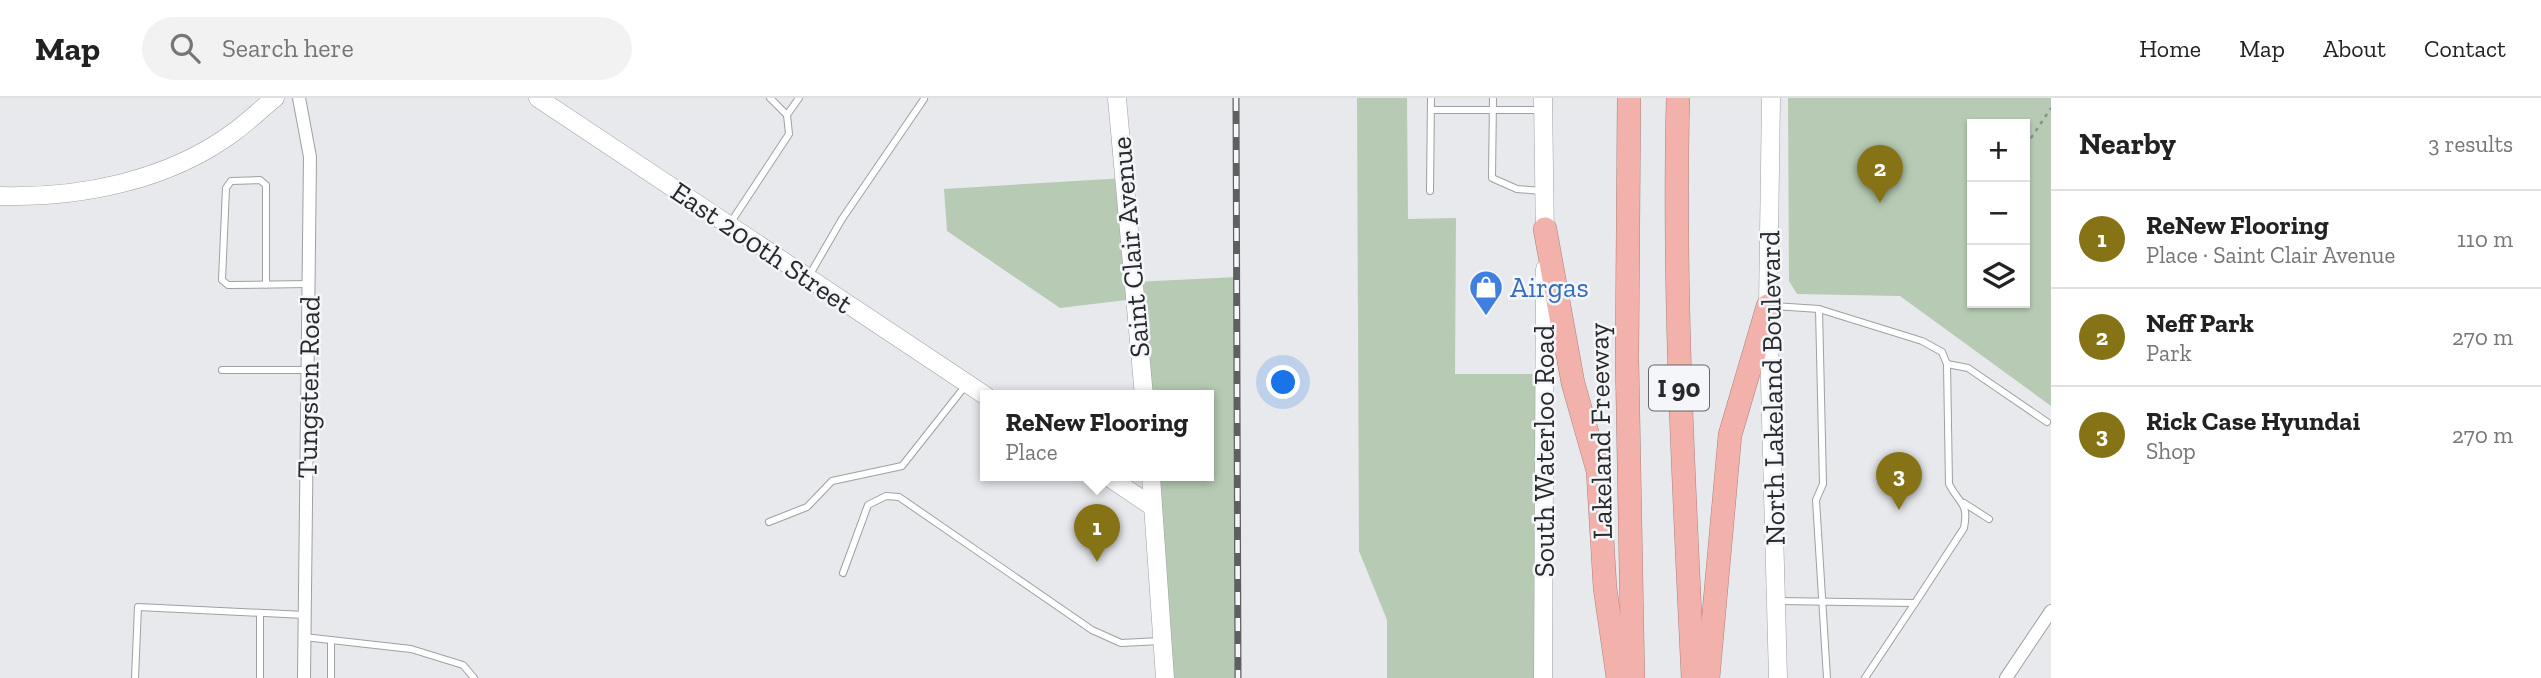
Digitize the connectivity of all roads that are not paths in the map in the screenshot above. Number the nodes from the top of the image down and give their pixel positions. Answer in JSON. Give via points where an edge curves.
{"nodes":[{"id":1,"x":275,"y":98,"type":"edge"},
{"id":2,"x":299,"y":98,"type":"edge"},
{"id":3,"x":538,"y":98,"type":"edge"},
{"id":4,"x":770,"y":98,"type":"edge"},
{"id":5,"x":799,"y":98,"type":"edge"},
{"id":6,"x":1117,"y":98,"type":"edge"},
{"id":7,"x":1431,"y":98,"type":"edge"},
{"id":8,"x":1493,"y":98,"type":"edge"},
{"id":9,"x":1629,"y":98,"type":"edge"},
{"id":10,"x":1678,"y":98,"type":"edge"},
{"id":11,"x":1771,"y":98,"type":"edge"},
{"id":12,"x":923,"y":99,"type":"edge"},
{"id":13,"x":1543,"y":104,"type":"edge"},
{"id":14,"x":1431,"y":110,"type":"junction"},
{"id":15,"x":1493,"y":111,"type":"junction"},
{"id":16,"x":787,"y":115,"type":"junction"},
{"id":17,"x":1430,"y":191,"type":"dead end"},
{"id":18,"x":1544,"y":191,"type":"junction"},
{"id":19,"x":0,"y":200,"type":"edge"},
{"id":20,"x":729,"y":225,"type":"junction"},
{"id":21,"x":1545,"y":229,"type":"junction"},
{"id":22,"x":808,"y":278,"type":"junction"},
{"id":23,"x":309,"y":284,"type":"junction"},
{"id":24,"x":266,"y":285,"type":"junction"},
{"id":25,"x":1768,"y":306,"type":"junction"},
{"id":26,"x":1819,"y":309,"type":"junction"},
{"id":27,"x":1947,"y":364,"type":"junction"},
{"id":28,"x":222,"y":370,"type":"dead end"},
{"id":29,"x":308,"y":370,"type":"junction"},
{"id":30,"x":967,"y":384,"type":"junction"},
{"id":31,"x":1142,"y":390,"type":"edge"},
{"id":32,"x":980,"y":392,"type":"edge"},
{"id":33,"x":2047,"y":422,"type":"dead end"},
{"id":34,"x":1114,"y":481,"type":"edge"},
{"id":35,"x":1151,"y":481,"type":"edge"},
{"id":36,"x":1964,"y":503,"type":"junction"},
{"id":37,"x":1153,"y":507,"type":"junction"},
{"id":38,"x":1989,"y":519,"type":"dead end"},
{"id":39,"x":769,"y":522,"type":"dead end"},
{"id":40,"x":843,"y":573,"type":"dead end"},
{"id":41,"x":1776,"y":601,"type":"junction"},
{"id":42,"x":1821,"y":602,"type":"junction"},
{"id":43,"x":1915,"y":603,"type":"junction"},
{"id":44,"x":2051,"y":611,"type":"edge"},
{"id":45,"x":260,"y":613,"type":"junction"},
{"id":46,"x":305,"y":615,"type":"junction"},
{"id":47,"x":304,"y":637,"type":"junction"},
{"id":48,"x":331,"y":640,"type":"junction"},
{"id":49,"x":1163,"y":641,"type":"junction"},
{"id":50,"x":1625,"y":668,"type":"edge"},
{"id":51,"x":135,"y":678,"type":"edge"},
{"id":52,"x":260,"y":678,"type":"edge"},
{"id":53,"x":304,"y":678,"type":"edge"},
{"id":54,"x":331,"y":678,"type":"edge"},
{"id":55,"x":474,"y":678,"type":"edge"},
{"id":56,"x":1165,"y":678,"type":"edge"},
{"id":57,"x":1543,"y":678,"type":"edge"},
{"id":58,"x":1698,"y":678,"type":"edge"},
{"id":59,"x":1778,"y":678,"type":"edge"},
{"id":60,"x":1827,"y":678,"type":"edge"},
{"id":61,"x":1865,"y":678,"type":"edge"},
{"id":62,"x":2007,"y":678,"type":"edge"}],
"edges":[{"from":1,"to":19,"type":"street","via":[[232,134],[141,177],[105,188]]},
{"from":2,"to":23,"type":"street","name":"Tungsten Road","via":[[310,157]]},
{"from":3,"to":20,"type":"street","name":"East 200th Street"},
{"from":4,"to":16,"type":"lane"},
{"from":5,"to":16,"type":"lane"},
{"from":6,"to":31,"type":"street","name":"Saint Clair Avenue"},
{"from":7,"to":14,"type":"lane"},
{"from":8,"to":15,"type":"lane"},
{"from":9,"to":50,"type":"highway","name":"Lakeland Freeway","number":"I 90"},
{"from":10,"to":58,"type":"highway","number":"I 90","via":[[1680,409]]},
{"from":11,"to":25,"type":"street","name":"North Lakeland Boulevard"},
{"from":12,"to":22,"type":"lane"},
{"from":13,"to":15,"type":"lane"},
{"from":13,"to":18,"type":"street","name":"South Waterloo Road"},
{"from":14,"to":15,"type":"lane"},
{"from":14,"to":17,"type":"lane"},
{"from":15,"to":18,"type":"lane","via":[[1492,178],[1517,189]]},
{"from":16,"to":20,"type":"lane","via":[[789,134]]},
{"from":18,"to":21,"type":"street","name":"South Waterloo Road"},
{"from":20,"to":22,"type":"street","name":"East 200th Street"},
{"from":21,"to":50,"type":"highway","via":[[1573,383],[1598,471],[1605,588]]},
{"from":21,"to":57,"type":"street","name":"South Waterloo Road"},
{"from":22,"to":30,"type":"street","name":"East 200th Street"},
{"from":23,"to":24,"type":"lane"},
{"from":23,"to":29,"type":"street","name":"Tungsten Road"},
{"from":24,"to":24,"type":"lane","via":[[228,285],[222,280],[226,188],[232,181],[260,180],[266,185]]},
{"from":25,"to":26,"type":"lane"},
{"from":25,"to":41,"type":"street","name":"North Lakeland Boulevard"},
{"from":25,"to":58,"type":"highway","via":[[1730,435]]},
{"from":26,"to":27,"type":"lane","via":[[1922,341],[1942,352]]},
{"from":26,"to":42,"type":"lane","via":[[1823,484],[1816,500]]},
{"from":27,"to":33,"type":"lane","via":[[1968,368]]},
{"from":27,"to":36,"type":"lane","via":[[1949,485]]},
{"from":28,"to":29,"type":"lane"},
{"from":29,"to":46,"type":"street","name":"Tungsten Road"},
{"from":30,"to":32,"type":"street","name":"East 200th Street"},
{"from":30,"to":39,"type":"lane","via":[[902,466],[832,481],[807,507]]},
{"from":34,"to":37,"type":"street"},
{"from":35,"to":37,"type":"street"},
{"from":36,"to":38,"type":"lane"},
{"from":36,"to":43,"type":"lane","via":[[1964,528]]},
{"from":37,"to":49,"type":"street"},
{"from":40,"to":49,"type":"lane","via":[[868,505],[886,496],[899,497],[1092,630],[1121,643]]},
{"from":41,"to":42,"type":"lane"},
{"from":41,"to":59,"type":"street","name":"North Lakeland Boulevard"},
{"from":42,"to":43,"type":"lane"},
{"from":42,"to":60,"type":"lane"},
{"from":43,"to":61,"type":"lane"},
{"from":44,"to":62,"type":"street"},
{"from":45,"to":46,"type":"lane"},
{"from":45,"to":51,"type":"lane","via":[[138,607]]},
{"from":45,"to":52,"type":"lane"},
{"from":46,"to":47,"type":"street","name":"Tungsten Road"},
{"from":47,"to":48,"type":"lane"},
{"from":47,"to":53,"type":"street","name":"Tungsten Road"},
{"from":48,"to":54,"type":"lane"},
{"from":48,"to":55,"type":"lane","via":[[411,649],[463,665]]},
{"from":49,"to":56,"type":"street"}]}
